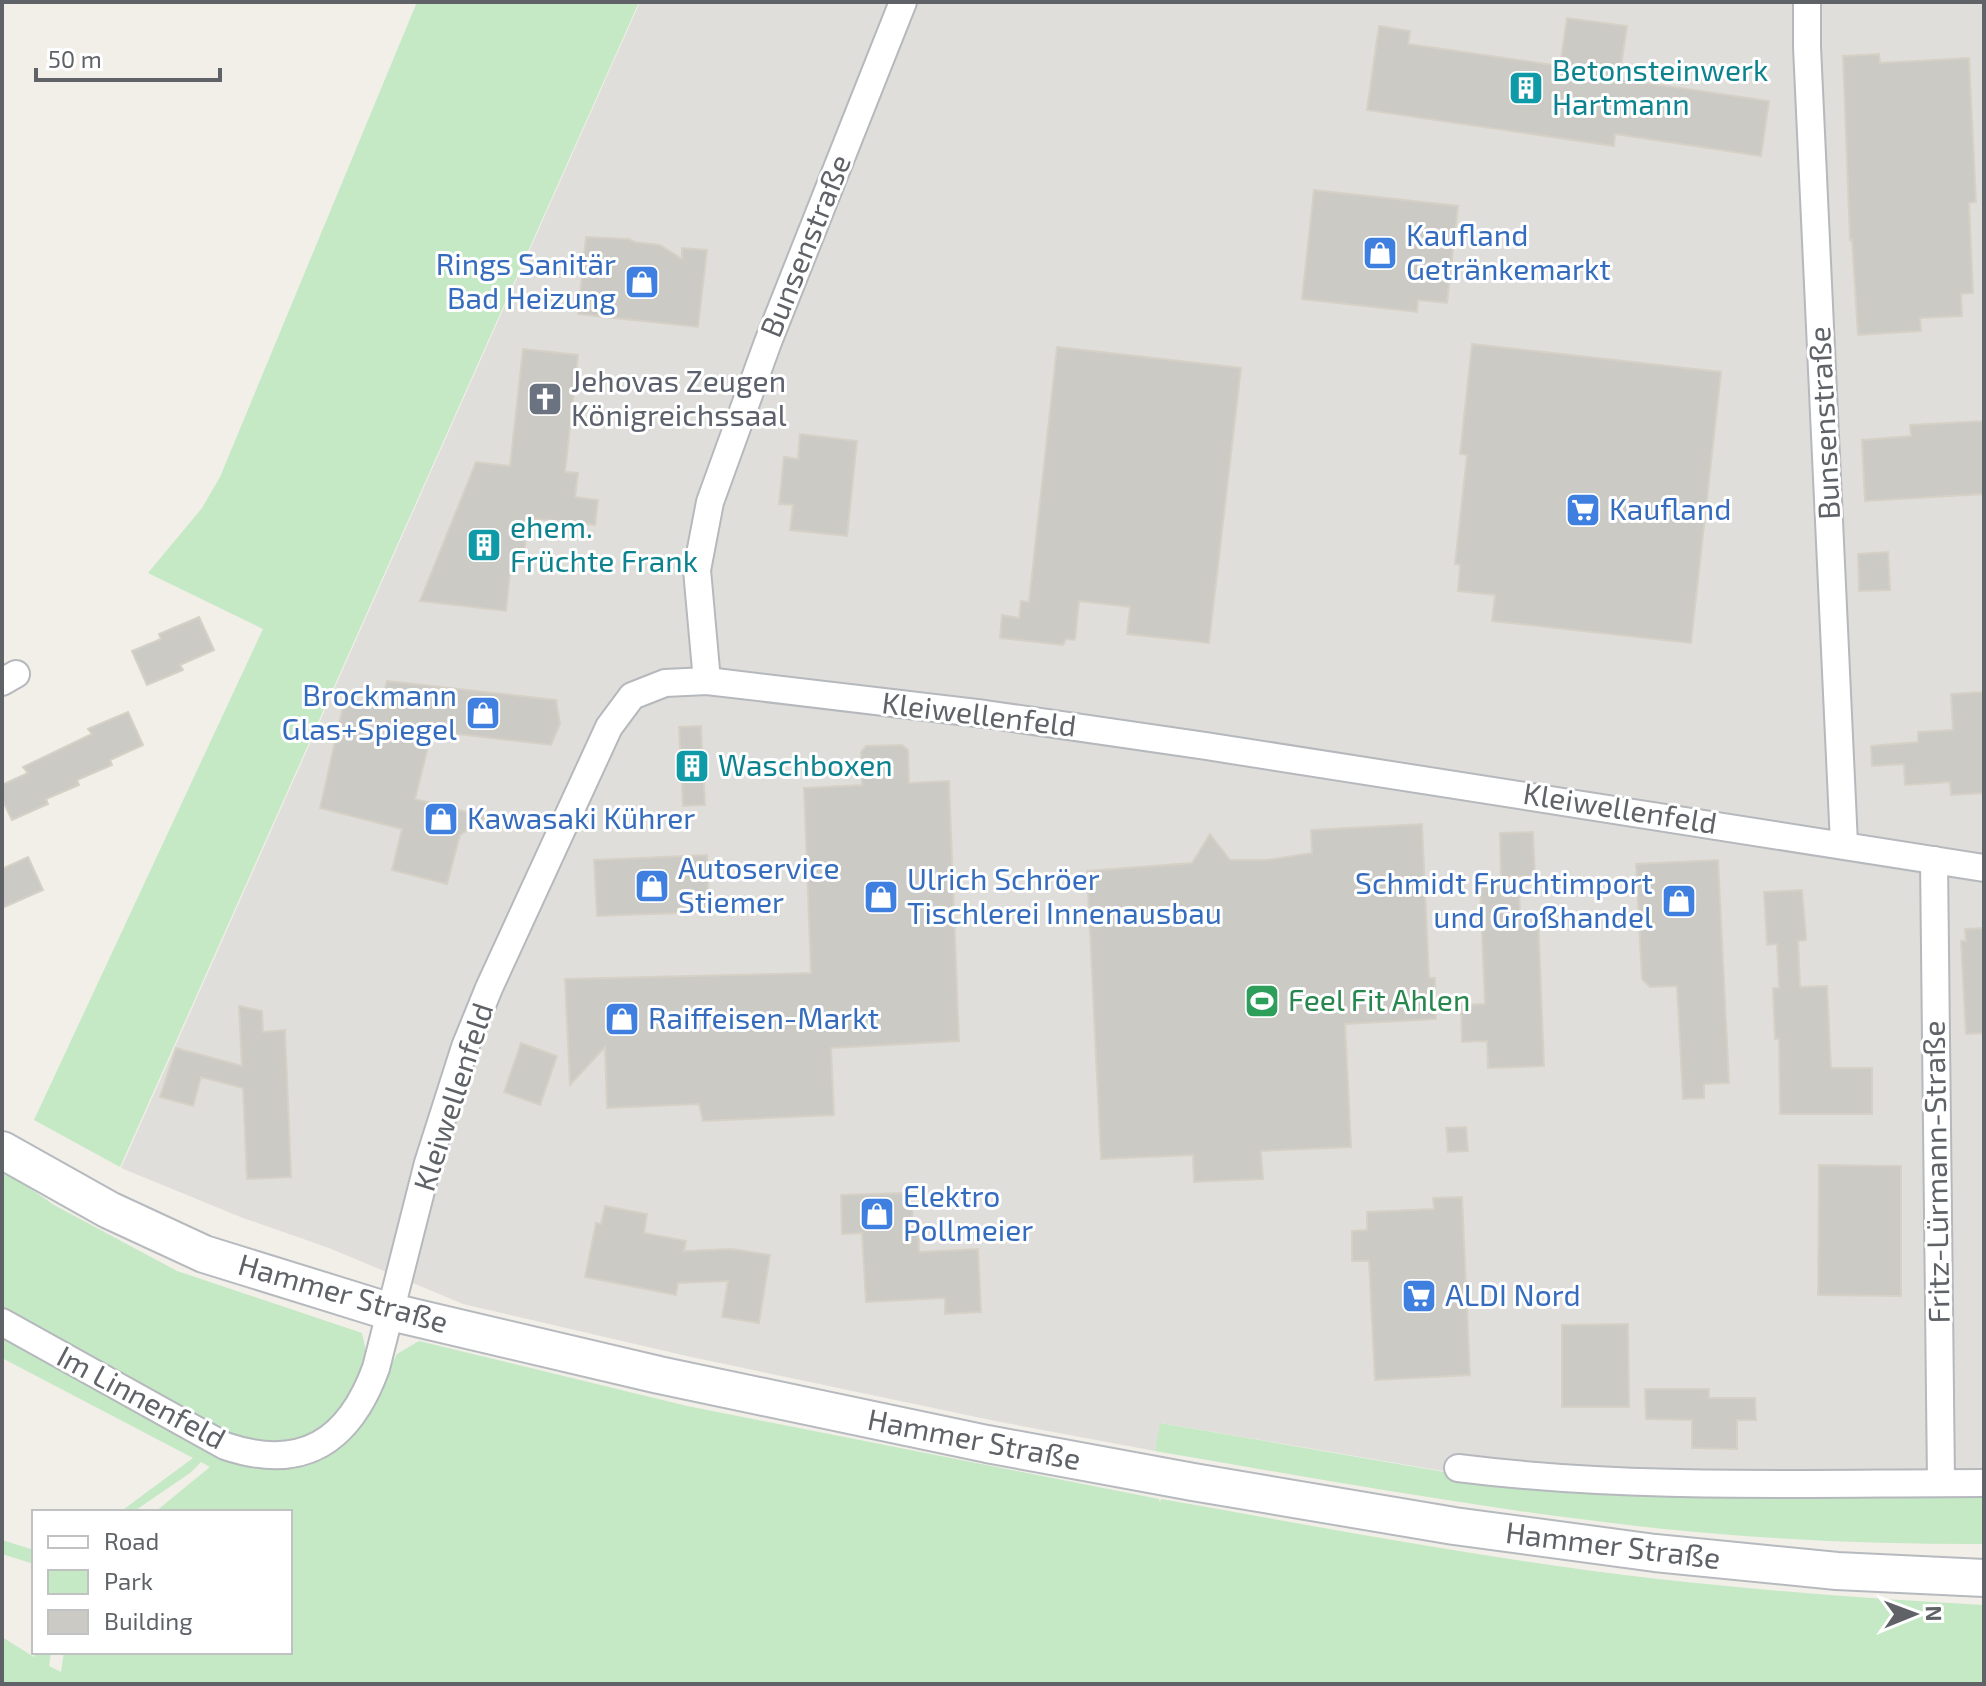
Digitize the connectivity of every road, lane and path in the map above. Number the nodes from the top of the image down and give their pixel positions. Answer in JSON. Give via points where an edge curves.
{"nodes":[{"id":1,"x":903,"y":2,"type":"edge"},
{"id":2,"x":1807,"y":2,"type":"edge"},
{"id":3,"x":707,"y":681,"type":"junction"},
{"id":4,"x":1844,"y":844,"type":"junction"},
{"id":5,"x":1934,"y":860,"type":"junction"},
{"id":6,"x":1984,"y":868,"type":"edge"},
{"id":7,"x":2,"y":1150,"type":"edge"},
{"id":8,"x":391,"y":1312,"type":"junction"},
{"id":9,"x":2,"y":1322,"type":"edge"},
{"id":10,"x":1458,"y":1468,"type":"dead end"},
{"id":11,"x":1941,"y":1483,"type":"junction"},
{"id":12,"x":1984,"y":1483,"type":"edge"},
{"id":13,"x":1984,"y":1578,"type":"edge"}],
"edges":[{"from":1,"to":3,"type":"street","name":"Bunsenstraße","via":[[710,502],[697,570]]},
{"from":2,"to":4,"type":"street","name":"Bunsenstraße"},
{"from":3,"to":4,"type":"street","name":"Kleiwellenfeld","via":[[1191,743]]},
{"from":3,"to":8,"type":"street","name":"Kleiwellenfeld","via":[[665,683],[632,696],[609,727],[465,1047],[428,1163]]},
{"from":4,"to":5,"type":"street","name":"Kleiwellenfeld"},
{"from":5,"to":6,"type":"street","name":"Kleiwellenfeld"},
{"from":5,"to":11,"type":"street","name":"Fritz-Lürmann-Straße"},
{"from":7,"to":8,"type":"main road","name":"Hammer Straße","via":[[109,1210],[204,1254]]},
{"from":8,"to":9,"type":"street","name":"Im Linnenfeld","via":[[371,1383],[339,1433],[308,1451],[268,1456],[225,1446]]},
{"from":8,"to":13,"type":"main road","name":"Hammer Straße","via":[[987,1444],[1454,1526],[1837,1571]]},
{"from":10,"to":11,"type":"street","via":[[1644,1483]]},
{"from":11,"to":12,"type":"street"}]}
